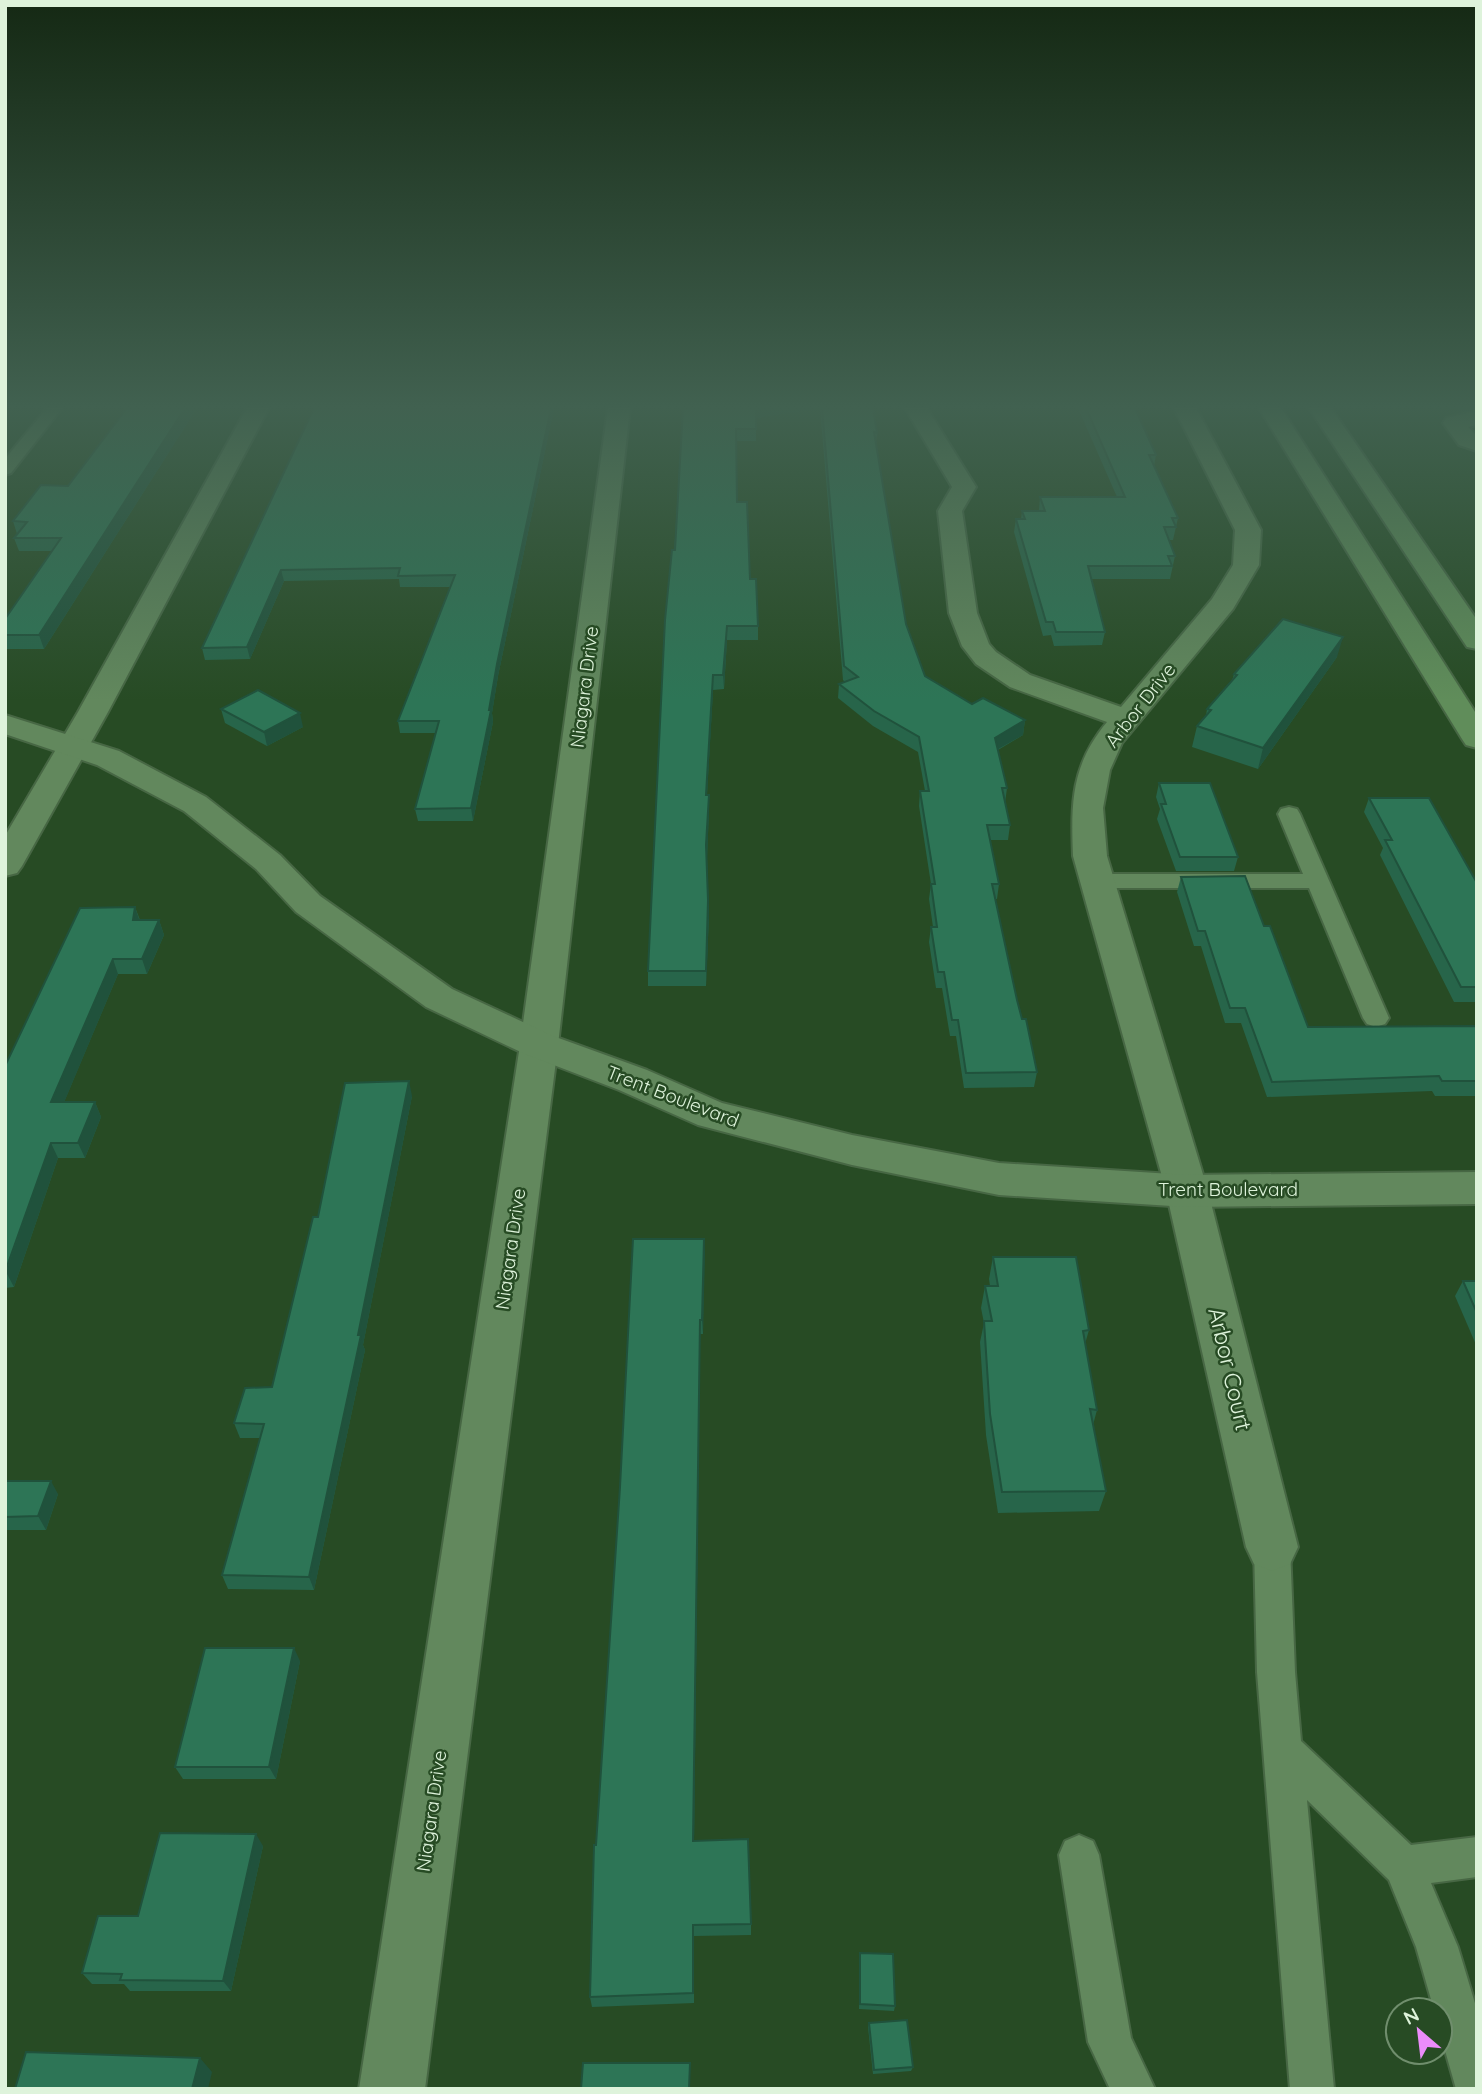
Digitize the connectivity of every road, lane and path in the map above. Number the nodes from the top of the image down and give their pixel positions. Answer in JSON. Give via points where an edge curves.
{"nodes":[{"id":1,"x":205,"y":506,"type":"edge"},
{"id":2,"x":607,"y":506,"type":"edge"},
{"id":3,"x":953,"y":506,"type":"edge"},
{"id":4,"x":1235,"y":506,"type":"edge"},
{"id":5,"x":1331,"y":506,"type":"edge"},
{"id":6,"x":1386,"y":506,"type":"edge"},
{"id":7,"x":1477,"y":641,"type":"edge"},
{"id":8,"x":1126,"y":719,"type":"junction"},
{"id":9,"x":5,"y":724,"type":"edge"},
{"id":10,"x":1477,"y":739,"type":"edge"},
{"id":11,"x":72,"y":745,"type":"junction"},
{"id":12,"x":1289,"y":814,"type":"dead end"},
{"id":13,"x":5,"y":866,"type":"edge"},
{"id":14,"x":1097,"y":881,"type":"junction"},
{"id":15,"x":1318,"y":881,"type":"junction"},
{"id":16,"x":1377,"y":1018,"type":"dead end"},
{"id":17,"x":539,"y":1045,"type":"junction"},
{"id":18,"x":1477,"y":1188,"type":"edge"},
{"id":19,"x":1187,"y":1191,"type":"junction"},
{"id":20,"x":1272,"y":1547,"type":"joint"},
{"id":21,"x":1282,"y":1749,"type":"junction"},
{"id":22,"x":1079,"y":1855,"type":"dead end"},
{"id":23,"x":1477,"y":1857,"type":"edge"},
{"id":24,"x":1404,"y":1867,"type":"junction"},
{"id":25,"x":1477,"y":2086,"type":"edge"},
{"id":26,"x":392,"y":2089,"type":"edge"},
{"id":27,"x":1133,"y":2089,"type":"edge"},
{"id":28,"x":1312,"y":2089,"type":"edge"}],
"edges":[{"from":1,"to":11,"type":"street"},
{"from":2,"to":17,"type":"street","name":"Niagara Drive"},
{"from":3,"to":8,"type":"street","via":[[963,613],[976,646],[1020,681]]},
{"from":4,"to":8,"type":"street","name":"Arbor Drive","via":[[1248,530],[1246,565],[1223,603]]},
{"from":5,"to":10,"type":"main road"},
{"from":6,"to":7,"type":"main road"},
{"from":8,"to":14,"type":"street","name":"Arbor Drive","via":[[1108,741],[1094,770],[1087,808],[1090,856]]},
{"from":9,"to":11,"type":"street","name":"Trent Boulevard"},
{"from":11,"to":13,"type":"street"},
{"from":11,"to":17,"type":"street","name":"Trent Boulevard","via":[[108,758],[195,804],[268,862],[308,904],[369,950],[439,998]]},
{"from":12,"to":15,"type":"lane"},
{"from":14,"to":15,"type":"lane"},
{"from":14,"to":19,"type":"street","name":"Arbor Drive"},
{"from":15,"to":16,"type":"lane"},
{"from":17,"to":19,"type":"street","name":"Trent Boulevard","via":[[712,1115],[852,1150],[999,1179]]},
{"from":17,"to":26,"type":"street","name":"Niagara Drive"},
{"from":18,"to":19,"type":"street","name":"Trent Boulevard"},
{"from":19,"to":20,"type":"street","name":"Arbor Court"},
{"from":20,"to":21,"type":"lane"},
{"from":21,"to":24,"type":"lane"},
{"from":21,"to":28,"type":"lane"},
{"from":22,"to":27,"type":"lane","via":[[1110,2042]]},
{"from":23,"to":24,"type":"lane"},
{"from":24,"to":25,"type":"lane","via":[[1437,1947]]}]}
